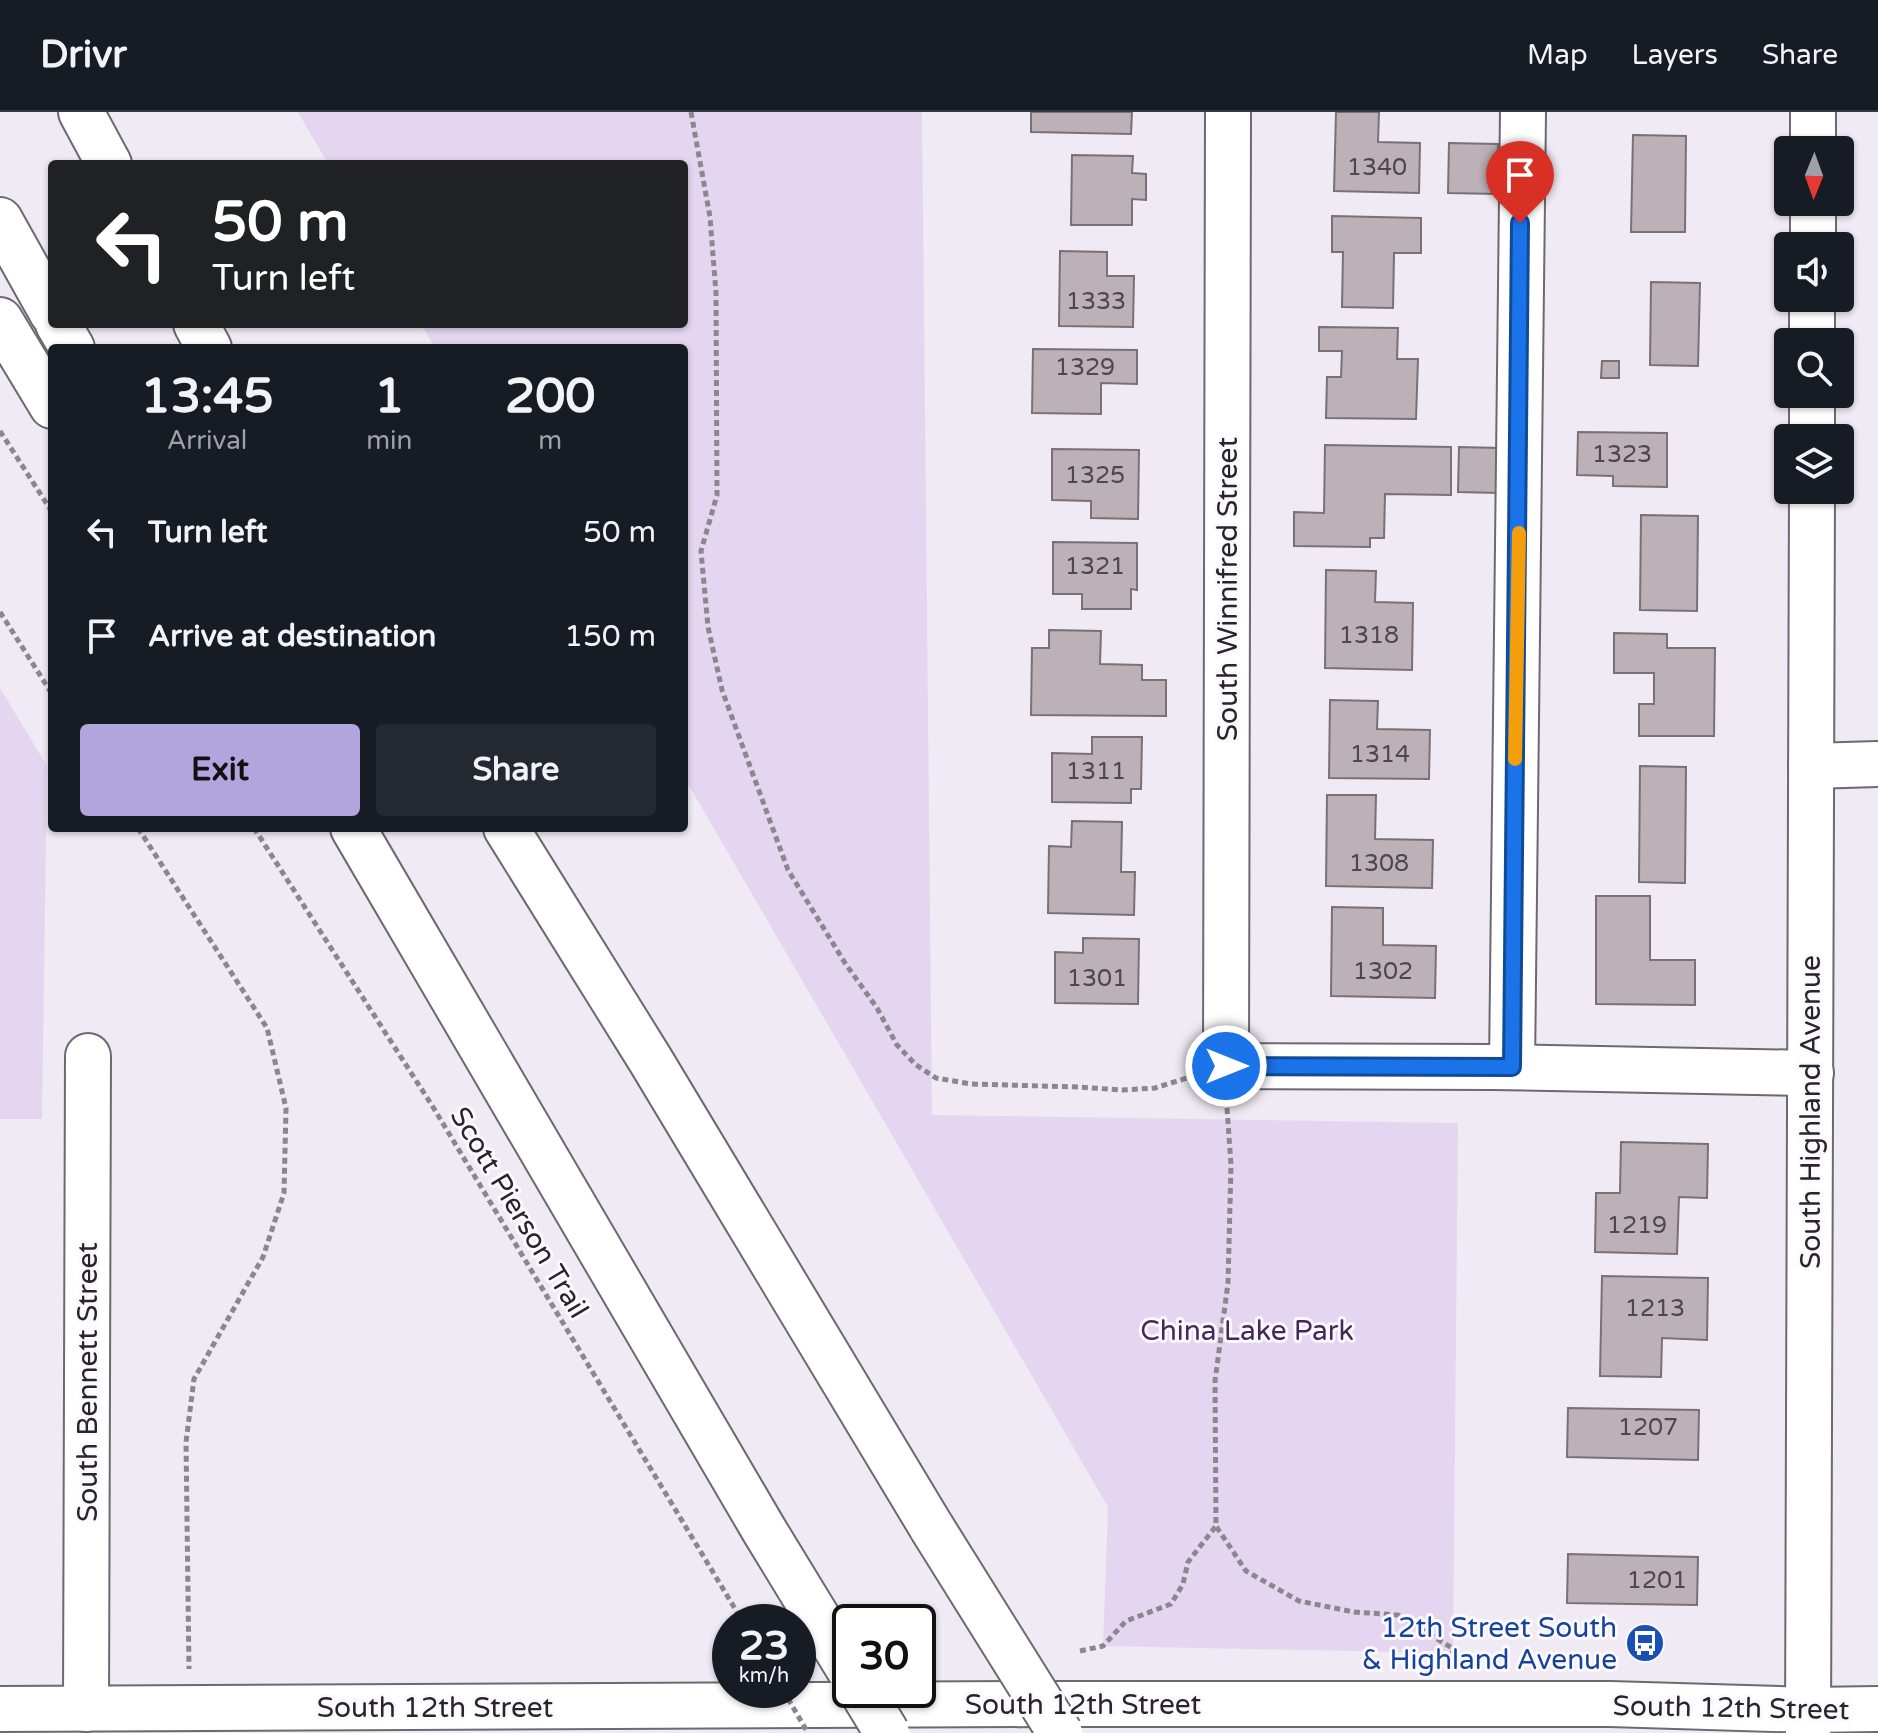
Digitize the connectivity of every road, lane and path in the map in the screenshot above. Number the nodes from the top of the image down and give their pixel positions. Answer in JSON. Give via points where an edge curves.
{"nodes":[{"id":1,"x":81,"y":112,"type":"edge"},
{"id":2,"x":691,"y":112,"type":"edge"},
{"id":3,"x":1228,"y":112,"type":"edge"},
{"id":4,"x":1523,"y":112,"type":"edge"},
{"id":5,"x":1813,"y":112,"type":"edge"},
{"id":6,"x":1813,"y":136,"type":"edge"},
{"id":7,"x":107,"y":160,"type":"edge"},
{"id":8,"x":0,"y":220,"type":"edge"},
{"id":9,"x":48,"y":306,"type":"edge"},
{"id":10,"x":0,"y":320,"type":"edge"},
{"id":11,"x":48,"y":399,"type":"edge"},
{"id":12,"x":0,"y":431,"type":"edge"},
{"id":13,"x":1812,"y":504,"type":"edge"},
{"id":14,"x":48,"y":506,"type":"edge"},
{"id":15,"x":0,"y":612,"type":"edge"},
{"id":16,"x":48,"y":688,"type":"edge"},
{"id":17,"x":1878,"y":764,"type":"edge"},
{"id":18,"x":1811,"y":766,"type":"junction"},
{"id":19,"x":141,"y":832,"type":"edge"},
{"id":20,"x":257,"y":832,"type":"edge"},
{"id":21,"x":334,"y":832,"type":"edge"},
{"id":22,"x":355,"y":832,"type":"edge"},
{"id":23,"x":508,"y":832,"type":"edge"},
{"id":24,"x":469,"y":1026,"type":"junction"},
{"id":25,"x":88,"y":1056,"type":"dead end"},
{"id":26,"x":1225,"y":1066,"type":"junction"},
{"id":27,"x":1512,"y":1067,"type":"junction"},
{"id":28,"x":1811,"y":1073,"type":"junction"},
{"id":29,"x":1216,"y":1526,"type":"junction"},
{"id":30,"x":732,"y":1604,"type":"edge"},
{"id":31,"x":832,"y":1641,"type":"edge"},
{"id":32,"x":1080,"y":1651,"type":"dead end"},
{"id":33,"x":1453,"y":1653,"type":"dead end"},
{"id":34,"x":190,"y":1708,"type":"junction"},
{"id":35,"x":793,"y":1708,"type":"edge"},
{"id":36,"x":872,"y":1708,"type":"edge"},
{"id":37,"x":0,"y":1709,"type":"edge"},
{"id":38,"x":86,"y":1709,"type":"junction"},
{"id":39,"x":1878,"y":1709,"type":"edge"},
{"id":40,"x":1808,"y":1722,"type":"edge"},
{"id":41,"x":808,"y":1733,"type":"edge"},
{"id":42,"x":887,"y":1733,"type":"edge"},
{"id":43,"x":1060,"y":1733,"type":"edge"}],
"edges":[{"from":1,"to":7,"type":"main road"},
{"from":2,"to":26,"type":"path","via":[[710,217],[716,293],[717,495],[701,551],[708,627],[722,690],[788,870],[897,1045],[936,1078],[1122,1090],[1155,1088]]},
{"from":3,"to":26,"type":"main road","name":"South Winnifred Street"},
{"from":4,"to":27,"type":"main road"},
{"from":5,"to":6,"type":"main road"},
{"from":8,"to":9,"type":"main road"},
{"from":10,"to":11,"type":"main road"},
{"from":12,"to":14,"type":"path"},
{"from":13,"to":18,"type":"main road","name":"South Highland Avenue"},
{"from":15,"to":16,"type":"path"},
{"from":17,"to":18,"type":"main road"},
{"from":18,"to":28,"type":"main road","name":"South Highland Avenue"},
{"from":19,"to":34,"type":"path","via":[[267,1028],[286,1108],[284,1193],[263,1257],[194,1379],[186,1442]]},
{"from":20,"to":30,"type":"path","name":"Scott Pierson Trail","via":[[433,1107]]},
{"from":21,"to":24,"type":"main road"},
{"from":22,"to":24,"type":"main road"},
{"from":23,"to":43,"type":"main road","bridge":true},
{"from":24,"to":31,"type":"main road"},
{"from":25,"to":38,"type":"main road","name":"South Bennett Street"},
{"from":26,"to":27,"type":"main road"},
{"from":26,"to":29,"type":"path","via":[[1231,1165],[1228,1283],[1215,1381]]},
{"from":27,"to":28,"type":"main road"},
{"from":28,"to":40,"type":"main road","name":"South Highland Avenue"},
{"from":29,"to":32,"type":"path","via":[[1188,1562],[1171,1604],[1126,1621],[1103,1646]]},
{"from":29,"to":33,"type":"path","via":[[1246,1571],[1299,1601],[1398,1615]]},
{"from":34,"to":38,"type":"main road","name":"South 12th Street"},
{"from":34,"to":40,"type":"main road","name":"South 12th Street","via":[[1610,1704]]},
{"from":35,"to":41,"type":"path","bridge":true},
{"from":36,"to":42,"type":"main road","bridge":true},
{"from":37,"to":38,"type":"main road","name":"South 12th Street"},
{"from":39,"to":40,"type":"main road","name":"South 12th Street"}]}
